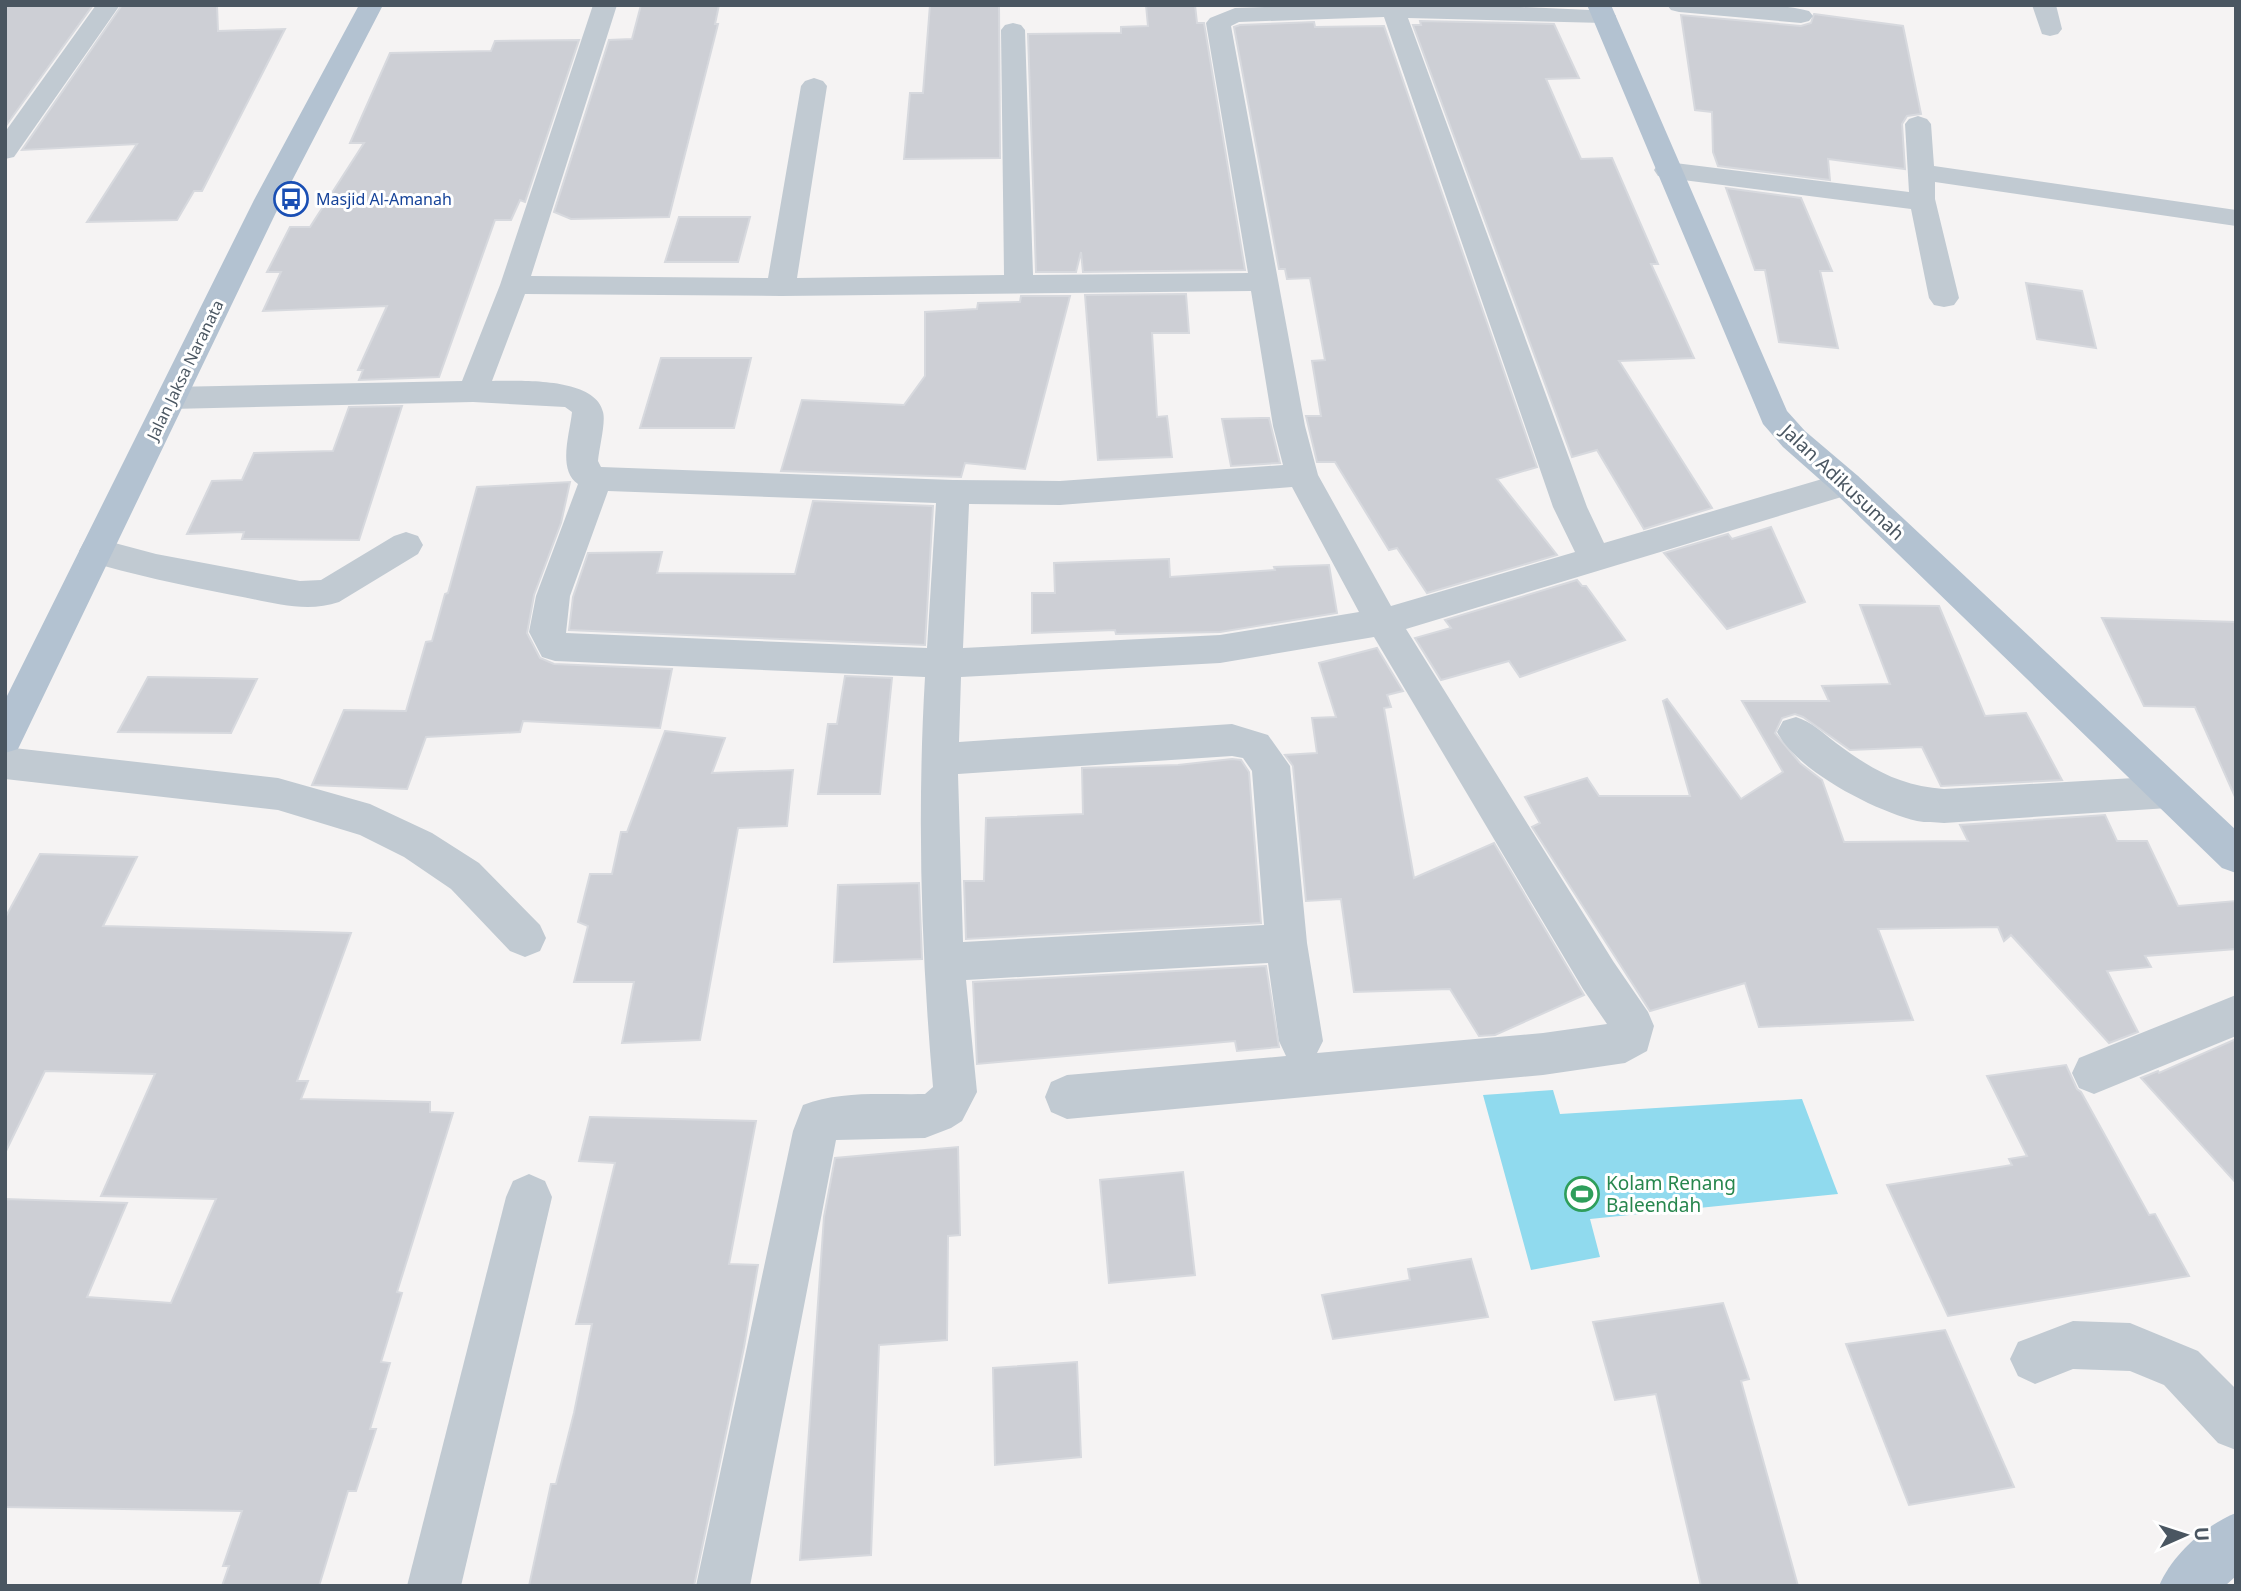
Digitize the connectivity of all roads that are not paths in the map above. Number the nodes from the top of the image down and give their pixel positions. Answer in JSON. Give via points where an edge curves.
{"nodes":[{"id":1,"x":108,"y":5,"type":"edge"},
{"id":2,"x":371,"y":5,"type":"edge"},
{"id":3,"x":605,"y":5,"type":"edge"},
{"id":4,"x":1679,"y":5,"type":"edge"},
{"id":5,"x":2044,"y":5,"type":"edge"},
{"id":6,"x":1729,"y":8,"type":"edge"},
{"id":7,"x":1394,"y":10,"type":"junction"},
{"id":8,"x":1601,"y":11,"type":"edge"},
{"id":9,"x":1801,"y":16,"type":"dead end"},
{"id":10,"x":2050,"y":29,"type":"dead end"},
{"id":11,"x":1013,"y":30,"type":"dead end"},
{"id":12,"x":814,"y":86,"type":"dead end"},
{"id":13,"x":1918,"y":124,"type":"dead end"},
{"id":14,"x":5,"y":152,"type":"edge"},
{"id":15,"x":1667,"y":170,"type":"junction"},
{"id":16,"x":1922,"y":172,"type":"junction"},
{"id":17,"x":1923,"y":202,"type":"junction"},
{"id":18,"x":2236,"y":218,"type":"edge"},
{"id":19,"x":1265,"y":282,"type":"junction"},
{"id":20,"x":1019,"y":283,"type":"junction"},
{"id":21,"x":514,"y":285,"type":"junction"},
{"id":22,"x":782,"y":287,"type":"junction"},
{"id":23,"x":1944,"y":298,"type":"dead end"},
{"id":24,"x":473,"y":391,"type":"junction"},
{"id":25,"x":171,"y":398,"type":"junction"},
{"id":26,"x":1302,"y":475,"type":"junction"},
{"id":27,"x":596,"y":479,"type":"junction"},
{"id":28,"x":1846,"y":484,"type":"junction"},
{"id":29,"x":953,"y":492,"type":"junction"},
{"id":30,"x":406,"y":545,"type":"dead end"},
{"id":31,"x":96,"y":551,"type":"junction"},
{"id":32,"x":1595,"y":559,"type":"junction"},
{"id":33,"x":1383,"y":622,"type":"junction"},
{"id":34,"x":945,"y":663,"type":"junction"},
{"id":35,"x":1796,"y":733,"type":"dead end"},
{"id":36,"x":5,"y":738,"type":"edge"},
{"id":37,"x":939,"y":759,"type":"junction"},
{"id":38,"x":5,"y":763,"type":"edge"},
{"id":39,"x":2168,"y":792,"type":"junction"},
{"id":40,"x":2236,"y":856,"type":"edge"},
{"id":41,"x":525,"y":938,"type":"dead end"},
{"id":42,"x":1286,"y":943,"type":"junction"},
{"id":43,"x":943,"y":962,"type":"junction"},
{"id":44,"x":2236,"y":1015,"type":"edge"},
{"id":45,"x":1301,"y":1041,"type":"dead end"},
{"id":46,"x":2094,"y":1073,"type":"dead end"},
{"id":47,"x":1067,"y":1097,"type":"dead end"},
{"id":48,"x":528,"y":1197,"type":"dead end"},
{"id":49,"x":2035,"y":1359,"type":"dead end"},
{"id":50,"x":2236,"y":1425,"type":"edge"},
{"id":51,"x":2236,"y":1539,"type":"edge"},
{"id":52,"x":433,"y":1586,"type":"edge"},
{"id":53,"x":723,"y":1586,"type":"edge"},
{"id":54,"x":2186,"y":1586,"type":"edge"}],
"edges":[{"from":1,"to":14,"type":"street"},
{"from":2,"to":25,"type":"main road","name":"Jalan Jaksa Naranata"},
{"from":3,"to":21,"type":"street"},
{"from":4,"to":6,"type":"street"},
{"from":5,"to":10,"type":"street"},
{"from":6,"to":9,"type":"street"},
{"from":7,"to":8,"type":"street"},
{"from":7,"to":19,"type":"street","via":[[1235,15],[1218,23]]},
{"from":7,"to":32,"type":"street","via":[[1570,507]]},
{"from":8,"to":15,"type":"main road","name":"Jalan Adikusumah"},
{"from":11,"to":20,"type":"street"},
{"from":12,"to":22,"type":"street"},
{"from":13,"to":16,"type":"street"},
{"from":15,"to":17,"type":"street"},
{"from":15,"to":28,"type":"main road","name":"Jalan Adikusumah","via":[[1774,415]]},
{"from":16,"to":17,"type":"street"},
{"from":16,"to":18,"type":"street"},
{"from":17,"to":23,"type":"street"},
{"from":19,"to":20,"type":"street"},
{"from":19,"to":26,"type":"street","via":[[1289,426]]},
{"from":20,"to":22,"type":"street"},
{"from":21,"to":22,"type":"street"},
{"from":21,"to":24,"type":"street"},
{"from":24,"to":25,"type":"street"},
{"from":24,"to":27,"type":"street","via":[[534,393],[581,401],[588,412],[582,461],[585,473]]},
{"from":25,"to":31,"type":"main road","name":"Jalan Jaksa Naranata"},
{"from":26,"to":29,"type":"street","via":[[1060,493]]},
{"from":26,"to":33,"type":"street"},
{"from":27,"to":29,"type":"street"},
{"from":27,"to":34,"type":"street","via":[[553,596],[547,632],[555,647]]},
{"from":28,"to":32,"type":"street"},
{"from":28,"to":39,"type":"main road","name":"Jalan Adikusumah"},
{"from":29,"to":34,"type":"street"},
{"from":30,"to":31,"type":"street","via":[[327,593],[300,594]]},
{"from":31,"to":36,"type":"main road","name":"Jalan Jaksa Naranata"},
{"from":32,"to":33,"type":"street"},
{"from":33,"to":34,"type":"street","via":[[1220,649]]},
{"from":33,"to":47,"type":"street","via":[[1633,1026],[1632,1036],[1625,1042],[1543,1054]]},
{"from":34,"to":37,"type":"street"},
{"from":35,"to":39,"type":"street","via":[[1818,753],[1891,795],[1917,804]]},
{"from":37,"to":42,"type":"street","via":[[1232,740],[1255,746],[1272,766]]},
{"from":37,"to":43,"type":"street"},
{"from":38,"to":41,"type":"street","via":[[278,794],[370,821],[465,876]]},
{"from":39,"to":40,"type":"main road","name":"Jalan Adikusumah"},
{"from":42,"to":43,"type":"street"},
{"from":42,"to":45,"type":"street"},
{"from":43,"to":53,"type":"street","via":[[955,1092],[948,1106],[925,1116],[825,1119],[815,1131]]},
{"from":44,"to":46,"type":"street"},
{"from":48,"to":52,"type":"street"},
{"from":49,"to":50,"type":"street","via":[[2073,1345],[2130,1347],[2181,1368]]},
{"from":51,"to":54,"type":"main road"}]}
